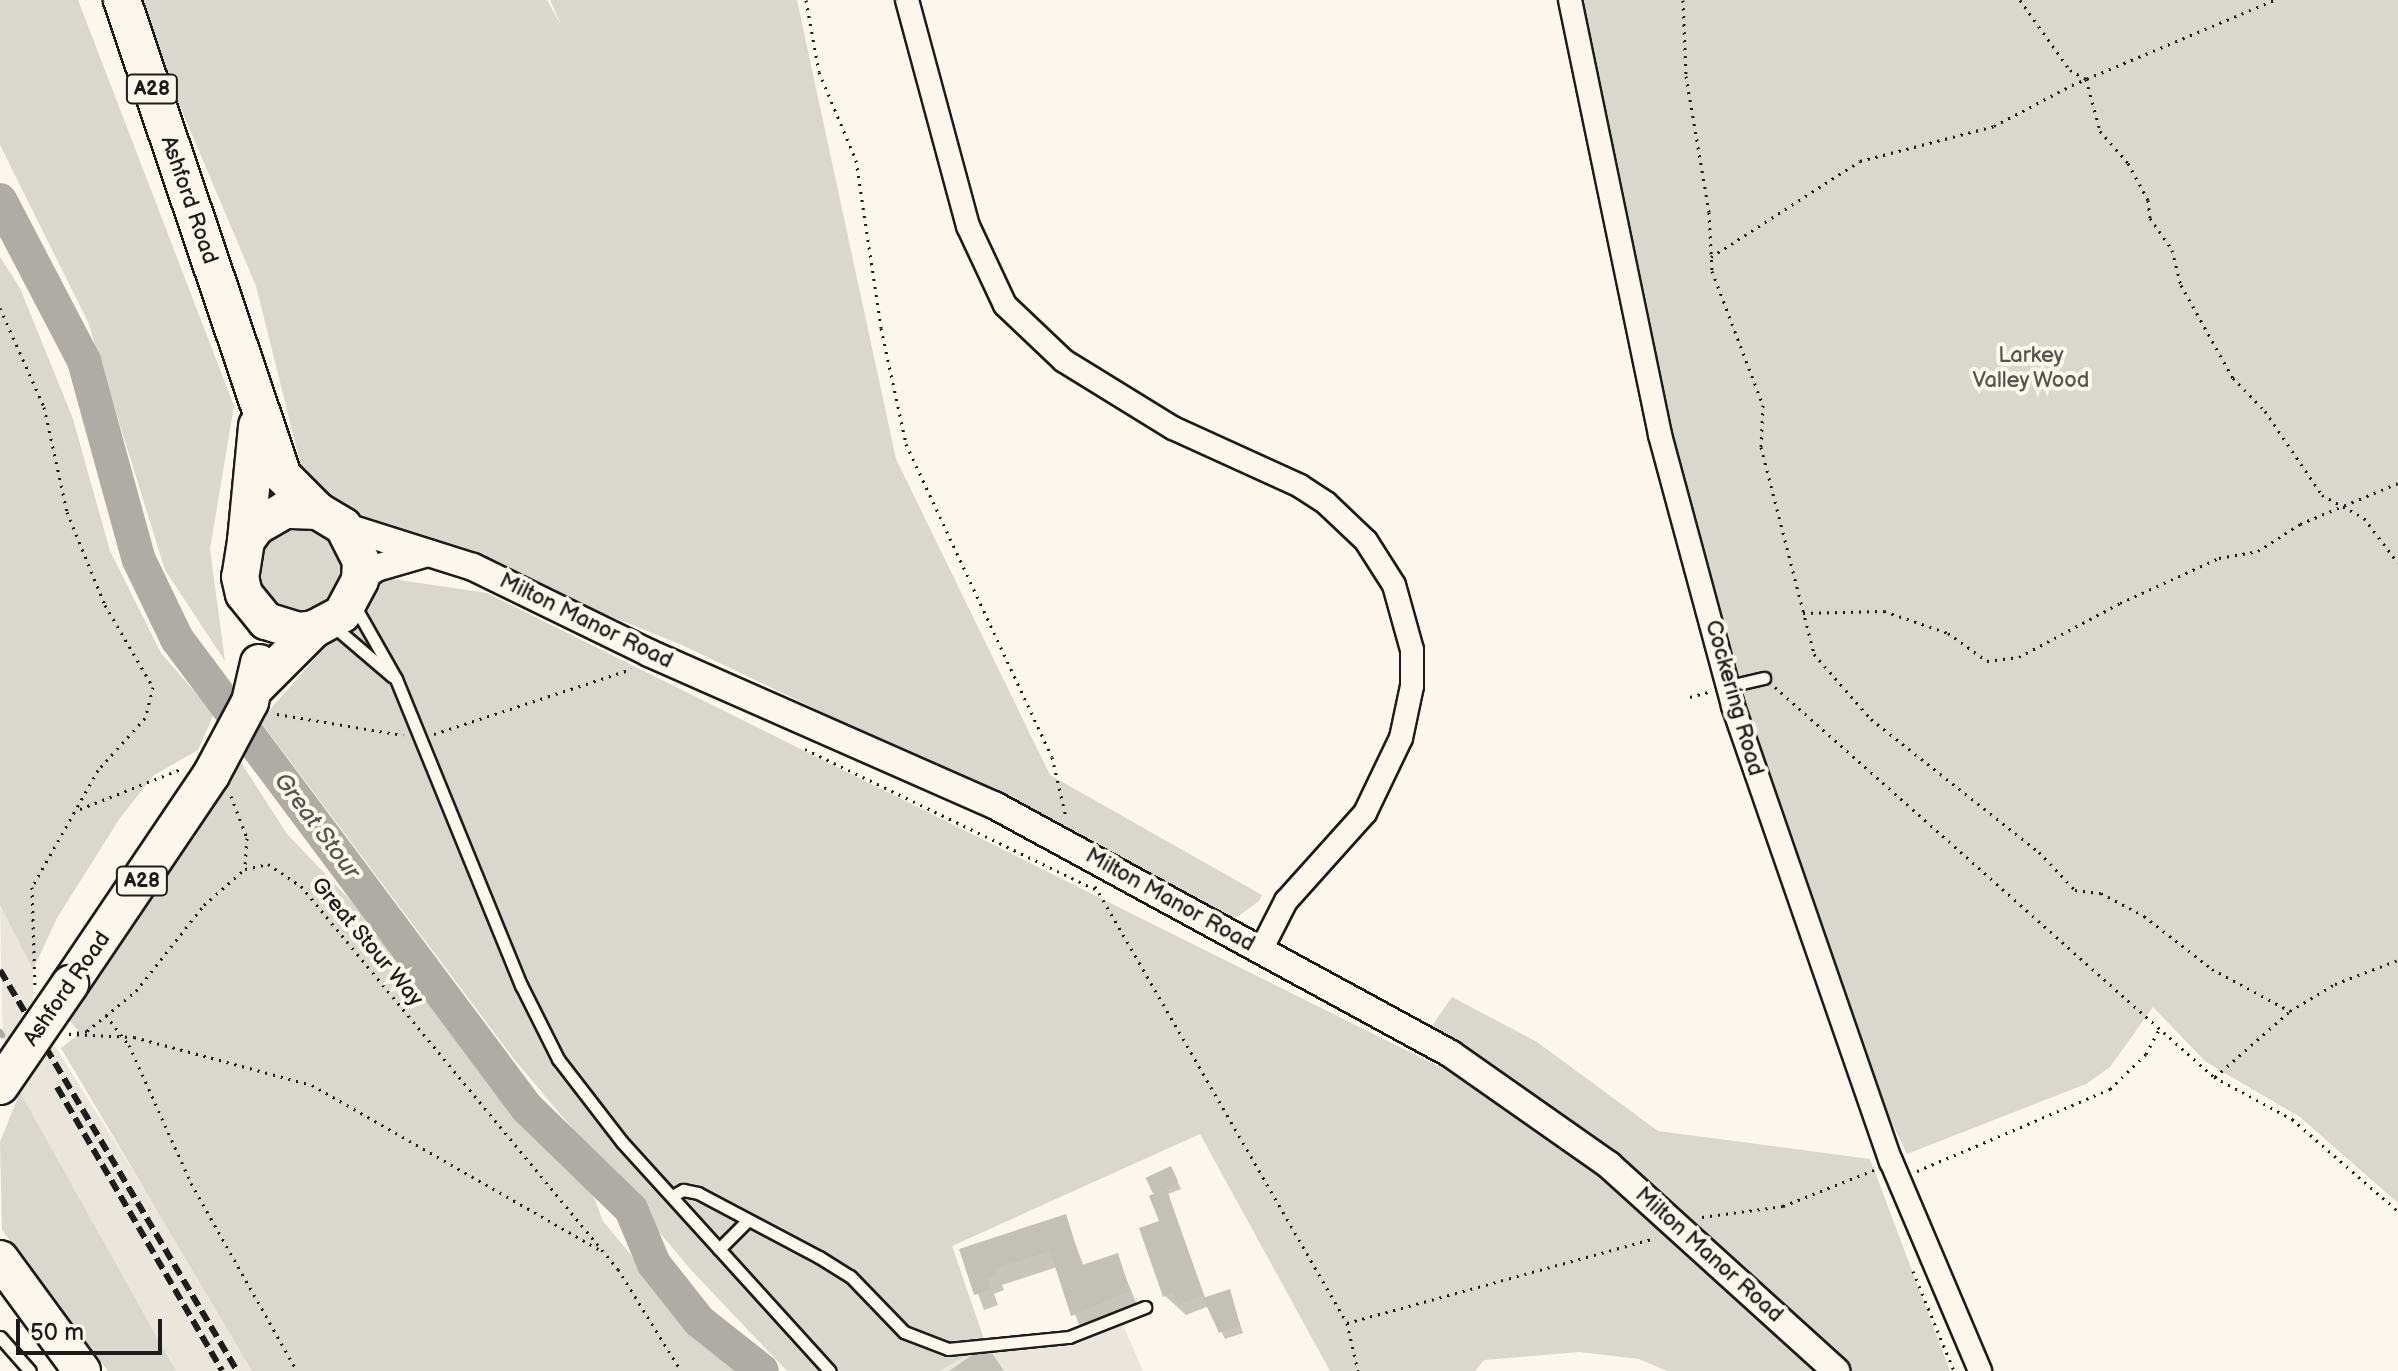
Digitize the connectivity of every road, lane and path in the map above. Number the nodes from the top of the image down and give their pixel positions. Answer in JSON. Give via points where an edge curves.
{"nodes":[{"id":1,"x":122,"y":0,"type":"edge"},
{"id":2,"x":806,"y":0,"type":"edge"},
{"id":3,"x":907,"y":0,"type":"edge"},
{"id":4,"x":1570,"y":0,"type":"edge"},
{"id":5,"x":1683,"y":0,"type":"edge"},
{"id":6,"x":2020,"y":0,"type":"edge"},
{"id":7,"x":2274,"y":0,"type":"edge"},
{"id":8,"x":2086,"y":79,"type":"junction"},
{"id":9,"x":1711,"y":257,"type":"junction"},
{"id":10,"x":0,"y":308,"type":"edge"},
{"id":11,"x":255,"y":401,"type":"junction"},
{"id":12,"x":2398,"y":483,"type":"edge"},
{"id":13,"x":2341,"y":505,"type":"junction"},
{"id":14,"x":331,"y":519,"type":"junction"},
{"id":15,"x":246,"y":541,"type":"junction"},
{"id":16,"x":428,"y":553,"type":"junction"},
{"id":17,"x":2398,"y":563,"type":"edge"},
{"id":18,"x":339,"y":608,"type":"junction"},
{"id":19,"x":254,"y":610,"type":"junction"},
{"id":20,"x":1803,"y":613,"type":"junction"},
{"id":21,"x":637,"y":668,"type":"dead end"},
{"id":22,"x":1764,"y":678,"type":"joint"},
{"id":23,"x":396,"y":679,"type":"junction"},
{"id":24,"x":1729,"y":686,"type":"junction"},
{"id":25,"x":253,"y":695,"type":"junction"},
{"id":26,"x":421,"y":738,"type":"junction"},
{"id":27,"x":795,"y":744,"type":"dead end"},
{"id":28,"x":219,"y":760,"type":"junction"},
{"id":29,"x":80,"y":809,"type":"junction"},
{"id":30,"x":1072,"y":845,"type":"junction"},
{"id":31,"x":245,"y":869,"type":"junction"},
{"id":32,"x":1097,"y":890,"type":"junction"},
{"id":33,"x":1261,"y":950,"type":"junction"},
{"id":34,"x":2398,"y":960,"type":"edge"},
{"id":35,"x":54,"y":991,"type":"junction"},
{"id":36,"x":2290,"y":1011,"type":"junction"},
{"id":37,"x":106,"y":1015,"type":"junction"},
{"id":38,"x":2161,"y":1026,"type":"junction"},
{"id":39,"x":121,"y":1035,"type":"junction"},
{"id":40,"x":2214,"y":1077,"type":"junction"},
{"id":41,"x":0,"y":1086,"type":"edge"},
{"id":42,"x":1898,"y":1179,"type":"junction"},
{"id":43,"x":672,"y":1196,"type":"junction"},
{"id":44,"x":2398,"y":1211,"type":"edge"},
{"id":45,"x":748,"y":1220,"type":"junction"},
{"id":46,"x":1693,"y":1224,"type":"junction"},
{"id":47,"x":719,"y":1249,"type":"junction"},
{"id":48,"x":604,"y":1252,"type":"junction"},
{"id":49,"x":0,"y":1259,"type":"edge"},
{"id":50,"x":1145,"y":1307,"type":"dead end"},
{"id":51,"x":1347,"y":1323,"type":"junction"},
{"id":52,"x":0,"y":1337,"type":"edge"},
{"id":53,"x":30,"y":1371,"type":"edge"},
{"id":54,"x":82,"y":1371,"type":"edge"},
{"id":55,"x":297,"y":1371,"type":"edge"},
{"id":56,"x":681,"y":1371,"type":"edge"},
{"id":57,"x":830,"y":1371,"type":"edge"},
{"id":58,"x":1358,"y":1371,"type":"edge"},
{"id":59,"x":1836,"y":1371,"type":"edge"},
{"id":60,"x":1980,"y":1371,"type":"edge"}],
"edges":[{"from":1,"to":11,"type":"highway","name":"Ashford Road","number":"A28"},
{"from":2,"to":30,"type":"path","via":[[819,72],[856,160],[906,444],[1052,757]]},
{"from":3,"to":33,"type":"street","via":[[968,226],[1005,305],[1064,361],[1173,428],[1326,503],[1366,541],[1403,609],[1412,650],[1412,686],[1389,768],[1353,831],[1286,901]]},
{"from":4,"to":24,"type":"street","name":"Cockering Road","via":[[1660,435]]},
{"from":5,"to":9,"type":"path","via":[[1686,76],[1709,212]]},
{"from":6,"to":8,"type":"path","via":[[2070,70]]},
{"from":7,"to":8,"type":"path"},
{"from":8,"to":9,"type":"path","via":[[1994,126],[1860,161]]},
{"from":8,"to":13,"type":"path","via":[[2100,131],[2128,163],[2148,200],[2150,218],[2172,250],[2181,285],[2233,378],[2265,411],[2322,495]]},
{"from":9,"to":20,"type":"path","via":[[1763,405],[1761,447]]},
{"from":10,"to":29,"type":"path","via":[[44,407],[67,512],[105,605],[153,687],[145,718],[98,770]]},
{"from":11,"to":14,"type":"highway","name":"Ashford Road","number":"A28","via":[[283,476]]},
{"from":11,"to":15,"type":"highway","name":"Ashford Road","number":"A28","via":[[258,451]]},
{"from":12,"to":13,"type":"path"},
{"from":13,"to":17,"type":"path","via":[[2364,518]]},
{"from":13,"to":20,"type":"path","via":[[2258,551],[2219,558],[2019,657],[1987,661],[1948,633],[1884,611]]},
{"from":14,"to":15,"type":"highway","via":[[301,508],[269,517]]},
{"from":14,"to":16,"type":"street","name":"Milton Manor Road"},
{"from":14,"to":18,"type":"highway","via":[[361,561]]},
{"from":15,"to":19,"type":"highway","via":[[240,577]]},
{"from":16,"to":18,"type":"street","via":[[376,568]]},
{"from":16,"to":30,"type":"street","name":"Milton Manor Road","via":[[561,606],[649,653],[994,805]]},
{"from":18,"to":19,"type":"highway","via":[[281,628]]},
{"from":18,"to":23,"type":"lane"},
{"from":18,"to":23,"type":"lane"},
{"from":18,"to":25,"type":"highway","name":"Ashford Road","number":"A28"},
{"from":19,"to":25,"type":"highway","name":"Ashford Road","number":"A28","via":[[260,645]]},
{"from":20,"to":36,"type":"path","via":[[1814,654],[1871,719],[2039,852],[2075,890],[2101,893],[2144,916],[2212,969]]},
{"from":21,"to":26,"type":"path"},
{"from":22,"to":24,"type":"lane"},
{"from":22,"to":38,"type":"path"},
{"from":23,"to":26,"type":"lane"},
{"from":24,"to":42,"type":"street","name":"Cockering Road"},
{"from":25,"to":26,"type":"path","via":[[273,713]]},
{"from":25,"to":28,"type":"highway","name":"Ashford Road","number":"A28"},
{"from":26,"to":43,"type":"lane","via":[[521,985],[558,1059]]},
{"from":27,"to":32,"type":"path"},
{"from":28,"to":29,"type":"path","via":[[177,770]]},
{"from":28,"to":31,"type":"path","via":[[247,838]]},
{"from":28,"to":35,"type":"highway","name":"Ashford Road","number":"A28"},
{"from":29,"to":35,"type":"path","via":[[32,887]]},
{"from":30,"to":32,"type":"path"},
{"from":30,"to":33,"type":"street","name":"Milton Manor Road"},
{"from":31,"to":37,"type":"path","via":[[204,905],[157,971]]},
{"from":31,"to":48,"type":"path","name":"Great Stour Way","via":[[268,864],[301,886]]},
{"from":32,"to":51,"type":"path"},
{"from":33,"to":46,"type":"street","name":"Milton Manor Road","via":[[1451,1054]]},
{"from":34,"to":36,"type":"path","via":[[2335,984]]},
{"from":35,"to":41,"type":"highway","name":"Ashford Road","number":"A28","bridge":true},
{"from":36,"to":40,"type":"path"},
{"from":37,"to":39,"type":"path"},
{"from":37,"to":39,"type":"path","via":[[87,1031],[69,1034]]},
{"from":38,"to":40,"type":"path"},
{"from":38,"to":42,"type":"path","via":[[2146,1054],[2110,1089]]},
{"from":39,"to":48,"type":"path","via":[[312,1085]]},
{"from":39,"to":55,"type":"path","via":[[191,1183]]},
{"from":40,"to":44,"type":"path","via":[[2292,1119]]},
{"from":42,"to":46,"type":"path","via":[[1883,1168],[1783,1206]]},
{"from":42,"to":60,"type":"street","name":"Cockering Road"},
{"from":43,"to":45,"type":"lane","via":[[683,1190],[698,1193]]},
{"from":43,"to":47,"type":"lane"},
{"from":45,"to":47,"type":"lane"},
{"from":45,"to":50,"type":"lane","via":[[850,1276],[904,1332],[948,1349],[1069,1337]]},
{"from":46,"to":51,"type":"path"},
{"from":46,"to":59,"type":"street","name":"Milton Manor Road"},
{"from":47,"to":57,"type":"lane"},
{"from":48,"to":56,"type":"path","name":"Great Stour Way"},
{"from":49,"to":54,"type":"highway"},
{"from":51,"to":58,"type":"path"},
{"from":52,"to":53,"type":"lane"}]}
